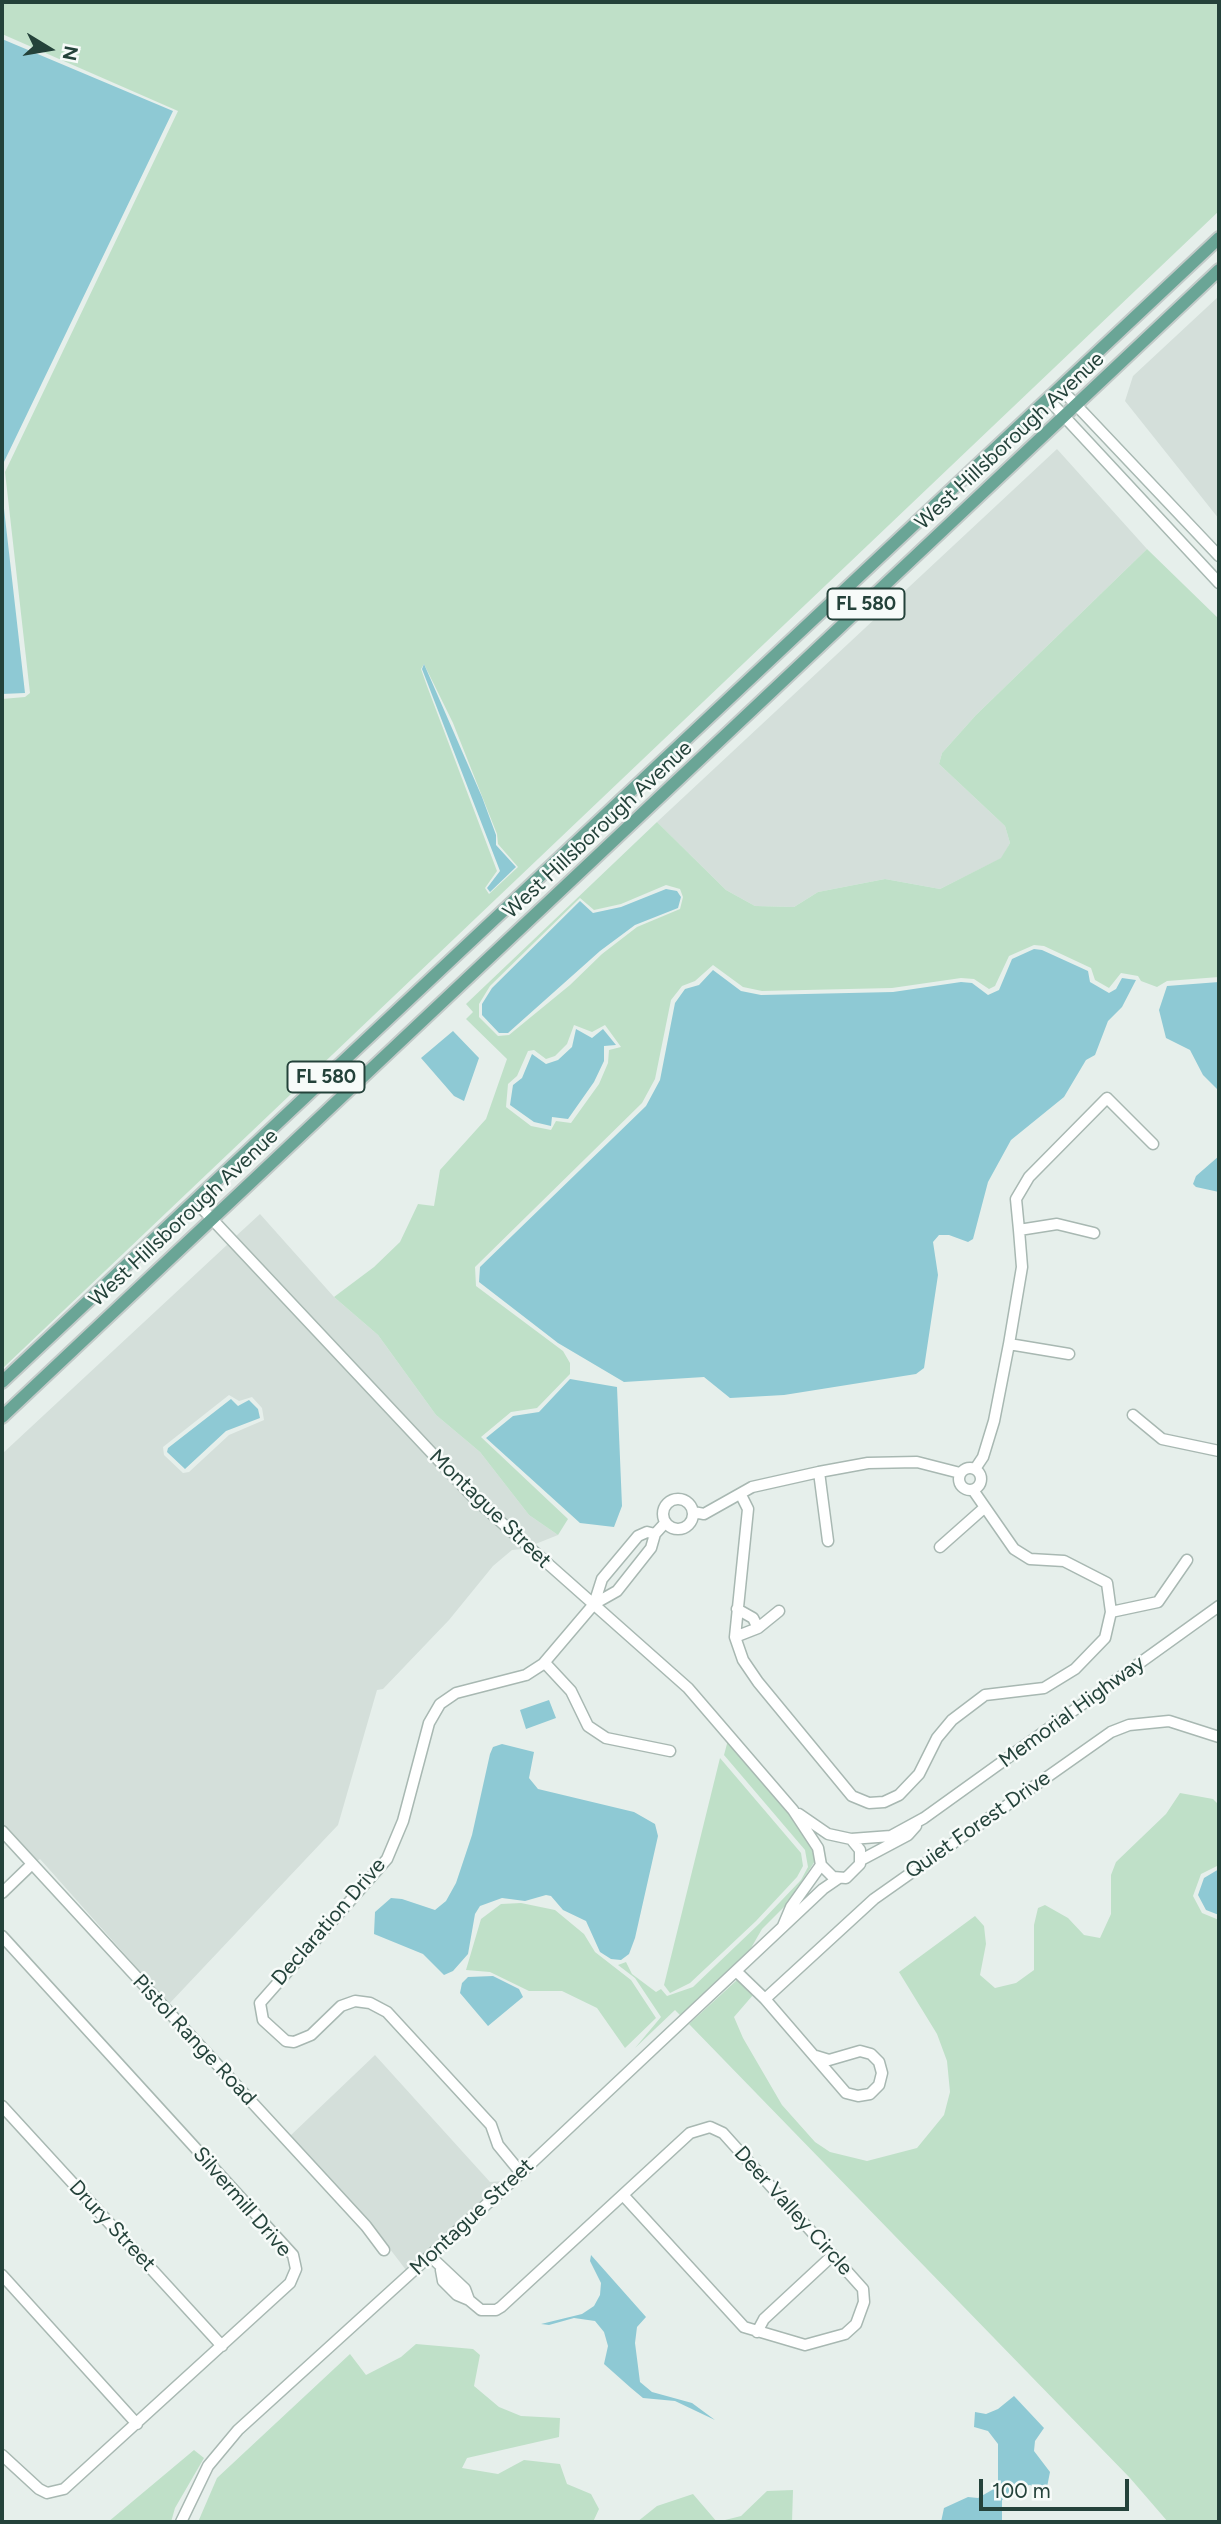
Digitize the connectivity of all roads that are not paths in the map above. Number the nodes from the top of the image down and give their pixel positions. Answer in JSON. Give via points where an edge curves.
{"nodes":[{"id":1,"x":1219,"y":238,"type":"edge"},
{"id":2,"x":1219,"y":270,"type":"edge"},
{"id":3,"x":1060,"y":388,"type":"junction"},
{"id":4,"x":1048,"y":399,"type":"junction"},
{"id":5,"x":1077,"y":405,"type":"junction"},
{"id":6,"x":1065,"y":417,"type":"junction"},
{"id":7,"x":1219,"y":556,"type":"edge"},
{"id":8,"x":1219,"y":583,"type":"edge"},
{"id":9,"x":1153,"y":1144,"type":"dead end"},
{"id":10,"x":195,"y":1201,"type":"junction"},
{"id":11,"x":211,"y":1218,"type":"junction"},
{"id":12,"x":1019,"y":1230,"type":"junction"},
{"id":13,"x":1094,"y":1233,"type":"dead end"},
{"id":14,"x":1009,"y":1344,"type":"junction"},
{"id":15,"x":1069,"y":1354,"type":"dead end"},
{"id":16,"x":2,"y":1382,"type":"edge"},
{"id":17,"x":1133,"y":1415,"type":"dead end"},
{"id":18,"x":2,"y":1417,"type":"edge"},
{"id":19,"x":1219,"y":1451,"type":"edge"},
{"id":20,"x":975,"y":1469,"type":"junction"},
{"id":21,"x":819,"y":1472,"type":"junction"},
{"id":22,"x":960,"y":1473,"type":"junction"},
{"id":23,"x":972,"y":1490,"type":"junction"},
{"id":24,"x":741,"y":1495,"type":"junction"},
{"id":25,"x":984,"y":1508,"type":"junction"},
{"id":26,"x":693,"y":1512,"type":"junction"},
{"id":27,"x":665,"y":1523,"type":"junction"},
{"id":28,"x":654,"y":1534,"type":"junction"},
{"id":29,"x":828,"y":1541,"type":"dead end"},
{"id":30,"x":940,"y":1547,"type":"dead end"},
{"id":31,"x":1187,"y":1560,"type":"dead end"},
{"id":32,"x":594,"y":1604,"type":"junction"},
{"id":33,"x":1219,"y":1606,"type":"edge"},
{"id":34,"x":737,"y":1609,"type":"junction"},
{"id":35,"x":779,"y":1611,"type":"dead end"},
{"id":36,"x":1111,"y":1612,"type":"junction"},
{"id":37,"x":758,"y":1628,"type":"junction"},
{"id":38,"x":735,"y":1637,"type":"junction"},
{"id":39,"x":545,"y":1663,"type":"junction"},
{"id":40,"x":1219,"y":1737,"type":"edge"},
{"id":41,"x":670,"y":1751,"type":"dead end"},
{"id":42,"x":793,"y":1810,"type":"junction"},
{"id":43,"x":924,"y":1818,"type":"junction"},
{"id":44,"x":2,"y":1831,"type":"edge"},
{"id":45,"x":828,"y":1834,"type":"joint"},
{"id":46,"x":851,"y":1839,"type":"junction"},
{"id":47,"x":861,"y":1860,"type":"junction"},
{"id":48,"x":32,"y":1864,"type":"junction"},
{"id":49,"x":821,"y":1865,"type":"junction"},
{"id":50,"x":839,"y":1878,"type":"junction"},
{"id":51,"x":2,"y":1893,"type":"edge"},
{"id":52,"x":783,"y":1926,"type":"junction"},
{"id":53,"x":2,"y":1936,"type":"edge"},
{"id":54,"x":737,"y":1972,"type":"junction"},
{"id":55,"x":765,"y":1999,"type":"junction"},
{"id":56,"x":816,"y":2056,"type":"junction"},
{"id":57,"x":2,"y":2106,"type":"edge"},
{"id":58,"x":521,"y":2173,"type":"junction"},
{"id":59,"x":623,"y":2194,"type":"junction"},
{"id":60,"x":384,"y":2250,"type":"dead end"},
{"id":61,"x":833,"y":2255,"type":"junction"},
{"id":62,"x":429,"y":2256,"type":"junction"},
{"id":63,"x":2,"y":2275,"type":"edge"},
{"id":64,"x":757,"y":2332,"type":"junction"},
{"id":65,"x":222,"y":2346,"type":"junction"},
{"id":66,"x":137,"y":2424,"type":"junction"},
{"id":67,"x":2,"y":2455,"type":"edge"},
{"id":68,"x":181,"y":2522,"type":"edge"}],
"edges":[{"from":1,"to":3,"type":"main road","name":"West Hillsborough Avenue","number":"FL 580"},
{"from":2,"to":5,"type":"main road","name":"West Hillsborough Avenue","number":"FL 580"},
{"from":3,"to":4,"type":"main road","name":"West Hillsborough Avenue","number":"FL 580"},
{"from":3,"to":5,"type":"street"},
{"from":4,"to":6,"type":"street"},
{"from":4,"to":10,"type":"main road","name":"West Hillsborough Avenue","number":"FL 580"},
{"from":5,"to":6,"type":"main road","name":"West Hillsborough Avenue","number":"FL 580"},
{"from":5,"to":7,"type":"street"},
{"from":6,"to":8,"type":"street"},
{"from":6,"to":11,"type":"main road","name":"West Hillsborough Avenue","number":"FL 580"},
{"from":9,"to":12,"type":"street","via":[[1107,1098],[1029,1177],[1016,1199]]},
{"from":10,"to":11,"type":"street","name":"Montague Street"},
{"from":10,"to":16,"type":"main road","name":"West Hillsborough Avenue","number":"FL 580"},
{"from":11,"to":18,"type":"main road","name":"West Hillsborough Avenue","number":"FL 580"},
{"from":11,"to":32,"type":"street","name":"Montague Street","via":[[475,1499]]},
{"from":12,"to":13,"type":"street","via":[[1057,1224]]},
{"from":12,"to":14,"type":"street","via":[[1022,1267]]},
{"from":14,"to":15,"type":"street"},
{"from":14,"to":20,"type":"street","via":[[994,1421]]},
{"from":17,"to":19,"type":"street","via":[[1162,1438]]},
{"from":20,"to":22,"type":"street"},
{"from":20,"to":23,"type":"street","via":[[981,1479]]},
{"from":21,"to":22,"type":"street","via":[[869,1463],[917,1462]]},
{"from":21,"to":24,"type":"street","via":[[752,1487]]},
{"from":21,"to":29,"type":"street"},
{"from":22,"to":23,"type":"street","via":[[959,1484]]},
{"from":23,"to":25,"type":"street"},
{"from":24,"to":26,"type":"street","via":[[704,1514]]},
{"from":24,"to":34,"type":"street","via":[[748,1510]]},
{"from":25,"to":30,"type":"street"},
{"from":25,"to":36,"type":"street","via":[[1014,1549],[1030,1559],[1065,1562],[1107,1583]]},
{"from":26,"to":27,"type":"street","via":[[689,1525],[677,1530]]},
{"from":26,"to":27,"type":"street","via":[[680,1498],[668,1501],[662,1513]]},
{"from":27,"to":28,"type":"street"},
{"from":28,"to":32,"type":"street","via":[[651,1548],[617,1591]]},
{"from":28,"to":32,"type":"street","via":[[638,1536],[602,1579]]},
{"from":31,"to":36,"type":"street","via":[[1158,1602]]},
{"from":32,"to":39,"type":"street","name":"Declaration Drive"},
{"from":32,"to":42,"type":"street","name":"Montague Street","via":[[688,1688]]},
{"from":33,"to":43,"type":"street","name":"Memorial Highway"},
{"from":34,"to":37,"type":"street","via":[[753,1618]]},
{"from":34,"to":38,"type":"street"},
{"from":35,"to":37,"type":"street"},
{"from":36,"to":38,"type":"street","via":[[1105,1638],[1075,1669],[1044,1688],[985,1695],[952,1720],[919,1774],[899,1795],[869,1804],[852,1796],[773,1703],[743,1660]]},
{"from":37,"to":38,"type":"street"},
{"from":39,"to":41,"type":"street","via":[[570,1691],[588,1726],[606,1738]]},
{"from":39,"to":58,"type":"street","name":"Declaration Drive","via":[[526,1675],[456,1693],[440,1704],[429,1723],[403,1821],[387,1859],[260,2003],[263,2020],[286,2041],[294,2042],[311,2035],[341,2006],[355,2001],[387,2012],[491,2125],[498,2145]]},
{"from":40,"to":55,"type":"street","name":"Quiet Forest Drive","via":[[1169,1721],[1129,1725],[1111,1732],[874,1899]]},
{"from":42,"to":45,"type":"street","name":"Montague Street"},
{"from":42,"to":49,"type":"street","name":"Montague Street","via":[[818,1848]]},
{"from":43,"to":46,"type":"street","name":"Memorial Highway","via":[[891,1836]]},
{"from":43,"to":47,"type":"street","name":"Memorial Highway","via":[[908,1835]]},
{"from":44,"to":48,"type":"street","name":"Pistol Range Road"},
{"from":45,"to":46,"type":"street","name":"Memorial Highway"},
{"from":46,"to":47,"type":"street"},
{"from":47,"to":50,"type":"street","name":"Memorial Highway","via":[[852,1875]]},
{"from":48,"to":51,"type":"street"},
{"from":48,"to":60,"type":"street","name":"Pistol Range Road"},
{"from":49,"to":50,"type":"street"},
{"from":49,"to":52,"type":"street","name":"Montague Street"},
{"from":50,"to":52,"type":"street","name":"Montague Street"},
{"from":52,"to":54,"type":"street","name":"Montague Street"},
{"from":53,"to":65,"type":"street","name":"Silvermill Drive","via":[[293,2255],[296,2269],[290,2283]]},
{"from":54,"to":55,"type":"street"},
{"from":54,"to":58,"type":"street","name":"Montague Street"},
{"from":55,"to":56,"type":"street"},
{"from":56,"to":56,"type":"street","via":[[846,2093],[870,2094],[879,2085],[882,2073],[871,2054],[860,2051],[829,2060]]},
{"from":57,"to":65,"type":"street","name":"Drury Street"},
{"from":58,"to":62,"type":"street","name":"Montague Street"},
{"from":59,"to":61,"type":"street","name":"Deer Valley Circle","via":[[690,2133],[702,2127],[717,2129]]},
{"from":59,"to":62,"type":"street","name":"Deer Valley Circle","via":[[496,2311],[481,2310],[457,2295]]},
{"from":59,"to":64,"type":"street","name":"Deer Valley Circle","via":[[738,2321]]},
{"from":61,"to":64,"type":"street","via":[[764,2319]]},
{"from":61,"to":64,"type":"street","name":"Deer Valley Circle","via":[[865,2295],[862,2313],[851,2329],[804,2345]]},
{"from":62,"to":68,"type":"street","name":"Montague Street","via":[[238,2430],[208,2466]]},
{"from":63,"to":66,"type":"street"},
{"from":65,"to":66,"type":"street","name":"Silvermill Drive"},
{"from":66,"to":67,"type":"street","name":"Silvermill Drive","via":[[64,2489],[47,2493]]}]}
